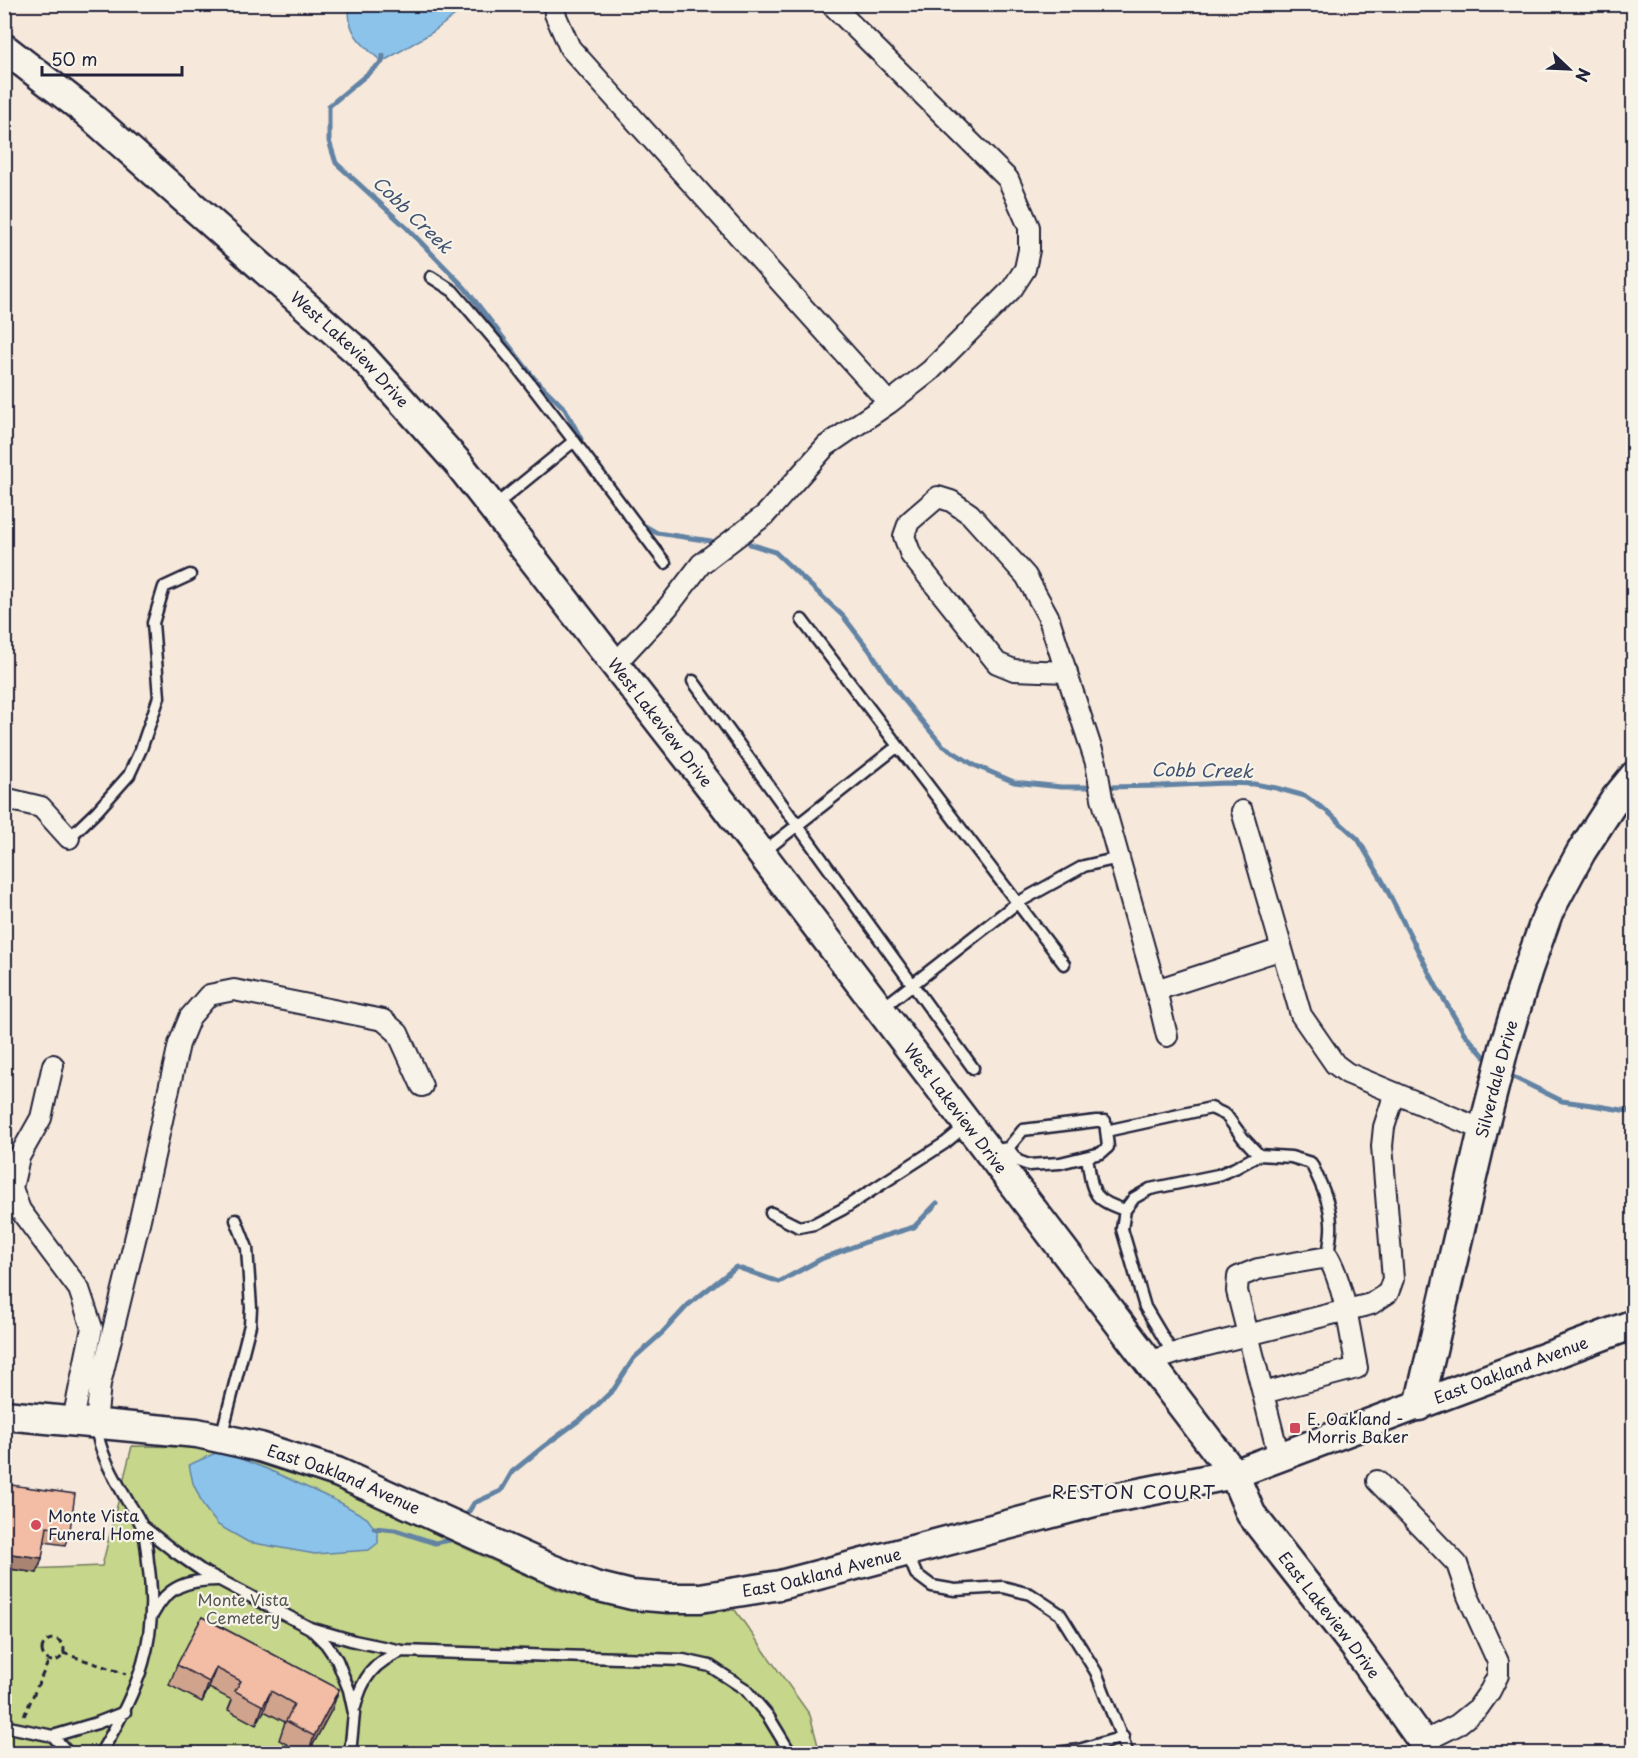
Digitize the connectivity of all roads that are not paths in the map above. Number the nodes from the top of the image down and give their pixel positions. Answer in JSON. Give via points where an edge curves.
{"nodes":[{"id":1,"x":554,"y":4,"type":"edge"},
{"id":2,"x":831,"y":4,"type":"edge"},
{"id":3,"x":4,"y":48,"type":"edge"},
{"id":4,"x":431,"y":277,"type":"dead end"},
{"id":5,"x":889,"y":403,"type":"junction"},
{"id":6,"x":574,"y":441,"type":"junction"},
{"id":7,"x":493,"y":508,"type":"junction"},
{"id":8,"x":665,"y":563,"type":"dead end"},
{"id":9,"x":190,"y":575,"type":"dead end"},
{"id":10,"x":802,"y":620,"type":"dead end"},
{"id":11,"x":615,"y":664,"type":"junction"},
{"id":12,"x":1067,"y":672,"type":"junction"},
{"id":13,"x":693,"y":681,"type":"dead end"},
{"id":14,"x":898,"y":746,"type":"junction"},
{"id":15,"x":1634,"y":776,"type":"edge"},
{"id":16,"x":4,"y":798,"type":"edge"},
{"id":17,"x":1242,"y":811,"type":"dead end"},
{"id":18,"x":798,"y":826,"type":"junction"},
{"id":19,"x":69,"y":838,"type":"joint"},
{"id":20,"x":761,"y":854,"type":"junction"},
{"id":21,"x":1119,"y":858,"type":"junction"},
{"id":22,"x":1017,"y":903,"type":"junction"},
{"id":23,"x":1282,"y":949,"type":"junction"},
{"id":24,"x":1064,"y":964,"type":"dead end"},
{"id":25,"x":912,"y":985,"type":"junction"},
{"id":26,"x":1156,"y":990,"type":"junction"},
{"id":27,"x":880,"y":1010,"type":"junction"},
{"id":28,"x":1167,"y":1036,"type":"dead end"},
{"id":29,"x":53,"y":1065,"type":"dead end"},
{"id":30,"x":973,"y":1068,"type":"dead end"},
{"id":31,"x":422,"y":1086,"type":"dead end"},
{"id":32,"x":1395,"y":1093,"type":"junction"},
{"id":33,"x":968,"y":1125,"type":"junction"},
{"id":34,"x":1483,"y":1130,"type":"junction"},
{"id":35,"x":1106,"y":1131,"type":"junction"},
{"id":36,"x":998,"y":1150,"type":"junction"},
{"id":37,"x":1259,"y":1155,"type":"junction"},
{"id":38,"x":1087,"y":1157,"type":"junction"},
{"id":39,"x":1125,"y":1210,"type":"junction"},
{"id":40,"x":771,"y":1213,"type":"dead end"},
{"id":41,"x":236,"y":1220,"type":"dead end"},
{"id":42,"x":1328,"y":1257,"type":"junction"},
{"id":43,"x":1345,"y":1310,"type":"junction"},
{"id":44,"x":1634,"y":1324,"type":"edge"},
{"id":45,"x":1248,"y":1335,"type":"junction"},
{"id":46,"x":1161,"y":1358,"type":"junction"},
{"id":47,"x":1263,"y":1393,"type":"junction"},
{"id":48,"x":1419,"y":1406,"type":"junction"},
{"id":49,"x":4,"y":1416,"type":"edge"},
{"id":50,"x":84,"y":1422,"type":"junction"},
{"id":51,"x":221,"y":1437,"type":"junction"},
{"id":52,"x":1279,"y":1457,"type":"junction"},
{"id":53,"x":1234,"y":1474,"type":"junction"},
{"id":54,"x":1377,"y":1481,"type":"dead end"},
{"id":55,"x":142,"y":1526,"type":"junction"},
{"id":56,"x":907,"y":1552,"type":"junction"},
{"id":57,"x":220,"y":1580,"type":"junction"},
{"id":58,"x":152,"y":1616,"type":"junction"},
{"id":59,"x":310,"y":1628,"type":"junction"},
{"id":60,"x":402,"y":1651,"type":"junction"},
{"id":61,"x":124,"y":1712,"type":"junction"},
{"id":62,"x":354,"y":1713,"type":"junction"},
{"id":63,"x":4,"y":1726,"type":"edge"},
{"id":64,"x":53,"y":1736,"type":"junction"},
{"id":65,"x":1123,"y":1737,"type":"junction"},
{"id":66,"x":1426,"y":1748,"type":"edge"},
{"id":67,"x":69,"y":1754,"type":"edge"},
{"id":68,"x":100,"y":1754,"type":"edge"},
{"id":69,"x":350,"y":1754,"type":"edge"},
{"id":70,"x":790,"y":1754,"type":"edge"},
{"id":71,"x":1048,"y":1754,"type":"edge"},
{"id":72,"x":1128,"y":1754,"type":"edge"}],
"edges":[{"from":1,"to":5,"type":"street","via":[[570,48]]},
{"from":2,"to":5,"type":"street","via":[[1008,179],[1029,227],[1025,269],[1012,289],[930,371]]},
{"from":3,"to":7,"type":"street","name":"West Lakeview Drive","via":[[84,110],[359,353]]},
{"from":4,"to":6,"type":"lane","via":[[453,291]]},
{"from":5,"to":11,"type":"street","via":[[826,446],[765,515],[701,564],[668,607]]},
{"from":6,"to":7,"type":"lane"},
{"from":6,"to":8,"type":"lane"},
{"from":7,"to":11,"type":"street","name":"West Lakeview Drive"},
{"from":9,"to":19,"type":"lane","via":[[164,587],[153,623],[159,697],[141,749],[129,775]]},
{"from":10,"to":14,"type":"lane"},
{"from":11,"to":20,"type":"street","name":"West Lakeview Drive"},
{"from":12,"to":12,"type":"street","via":[[1048,616],[1026,576],[970,513],[938,497],[909,522],[904,536],[911,555],[997,663],[1014,670]]},
{"from":12,"to":21,"type":"street","via":[[1096,763]]},
{"from":13,"to":18,"type":"lane"},
{"from":14,"to":18,"type":"lane"},
{"from":14,"to":22,"type":"lane"},
{"from":15,"to":34,"type":"street","name":"Silverdale Drive","via":[[1581,852],[1548,913],[1504,1048]]},
{"from":16,"to":19,"type":"street","via":[[41,807]]},
{"from":17,"to":23,"type":"street"},
{"from":18,"to":20,"type":"lane"},
{"from":18,"to":25,"type":"lane"},
{"from":20,"to":27,"type":"street","name":"West Lakeview Drive"},
{"from":21,"to":22,"type":"lane","via":[[1084,866]]},
{"from":21,"to":26,"type":"street"},
{"from":22,"to":24,"type":"lane"},
{"from":22,"to":25,"type":"lane"},
{"from":23,"to":26,"type":"street"},
{"from":23,"to":32,"type":"street","via":[[1301,1015],[1335,1064]]},
{"from":25,"to":27,"type":"lane"},
{"from":25,"to":30,"type":"lane"},
{"from":26,"to":28,"type":"street"},
{"from":27,"to":33,"type":"street","name":"West Lakeview Drive"},
{"from":29,"to":50,"type":"street","via":[[41,1118],[19,1157],[12,1188],[20,1210],[80,1289],[92,1328]]},
{"from":31,"to":50,"type":"street","via":[[398,1033],[383,1020],[234,990],[210,995],[190,1017],[179,1044],[100,1384]]},
{"from":32,"to":34,"type":"street"},
{"from":32,"to":43,"type":"street","via":[[1382,1146],[1393,1279],[1388,1293],[1371,1304]]},
{"from":33,"to":36,"type":"street","name":"West Lakeview Drive"},
{"from":33,"to":40,"type":"lane","via":[[843,1209],[814,1224],[799,1227]]},
{"from":34,"to":48,"type":"street","name":"Silverdale Drive"},
{"from":35,"to":36,"type":"lane","via":[[1105,1121],[1096,1120],[1023,1130]]},
{"from":35,"to":37,"type":"lane","via":[[1211,1108],[1226,1115]]},
{"from":35,"to":38,"type":"lane","via":[[1108,1148]]},
{"from":36,"to":38,"type":"lane","via":[[1029,1165]]},
{"from":36,"to":46,"type":"street","name":"West Lakeview Drive"},
{"from":37,"to":39,"type":"lane","via":[[1218,1175],[1150,1190],[1134,1198]]},
{"from":37,"to":42,"type":"lane","via":[[1311,1163],[1331,1215]]},
{"from":38,"to":39,"type":"lane","via":[[1097,1198]]},
{"from":39,"to":46,"type":"lane","via":[[1122,1229]]},
{"from":41,"to":51,"type":"lane","via":[[247,1248],[251,1308]]},
{"from":42,"to":43,"type":"street"},
{"from":42,"to":45,"type":"street","via":[[1258,1269],[1238,1277],[1237,1291]]},
{"from":43,"to":45,"type":"street"},
{"from":43,"to":47,"type":"street","via":[[1357,1368]]},
{"from":44,"to":48,"type":"street","name":"East Oakland Avenue"},
{"from":45,"to":46,"type":"street"},
{"from":45,"to":47,"type":"street"},
{"from":46,"to":53,"type":"street","name":"West Lakeview Drive"},
{"from":47,"to":52,"type":"street"},
{"from":48,"to":52,"type":"street","name":"East Oakland Avenue"},
{"from":49,"to":50,"type":"street","name":"East Oakland Avenue"},
{"from":50,"to":51,"type":"street","name":"East Oakland Avenue"},
{"from":50,"to":55,"type":"lane"},
{"from":51,"to":56,"type":"street","name":"East Oakland Avenue","via":[[337,1472],[549,1568],[632,1595],[690,1598],[733,1594]]},
{"from":52,"to":53,"type":"street","name":"East Oakland Avenue"},
{"from":53,"to":56,"type":"street","name":"East Oakland Avenue","via":[[1094,1502]]},
{"from":53,"to":66,"type":"street","name":"East Lakeview Drive","via":[[1251,1514],[1355,1647]]},
{"from":54,"to":66,"type":"street","via":[[1457,1564],[1498,1662],[1498,1675],[1478,1708]]},
{"from":55,"to":57,"type":"lane"},
{"from":55,"to":58,"type":"lane"},
{"from":56,"to":65,"type":"lane","via":[[916,1574],[932,1586],[956,1590],[1003,1587],[1030,1594],[1060,1614],[1096,1672]]},
{"from":57,"to":58,"type":"lane","via":[[187,1582],[159,1602]]},
{"from":57,"to":59,"type":"lane"},
{"from":58,"to":61,"type":"lane","via":[[139,1679]]},
{"from":59,"to":60,"type":"lane"},
{"from":59,"to":62,"type":"lane","via":[[326,1644],[344,1674]]},
{"from":60,"to":62,"type":"lane","via":[[380,1662],[369,1674]]},
{"from":60,"to":70,"type":"lane","via":[[683,1660],[710,1666],[745,1689],[768,1716]]},
{"from":61,"to":64,"type":"lane"},
{"from":61,"to":68,"type":"lane"},
{"from":62,"to":69,"type":"lane"},
{"from":63,"to":64,"type":"lane"},
{"from":64,"to":67,"type":"lane"},
{"from":65,"to":71,"type":"lane"},
{"from":65,"to":72,"type":"lane"}]}
